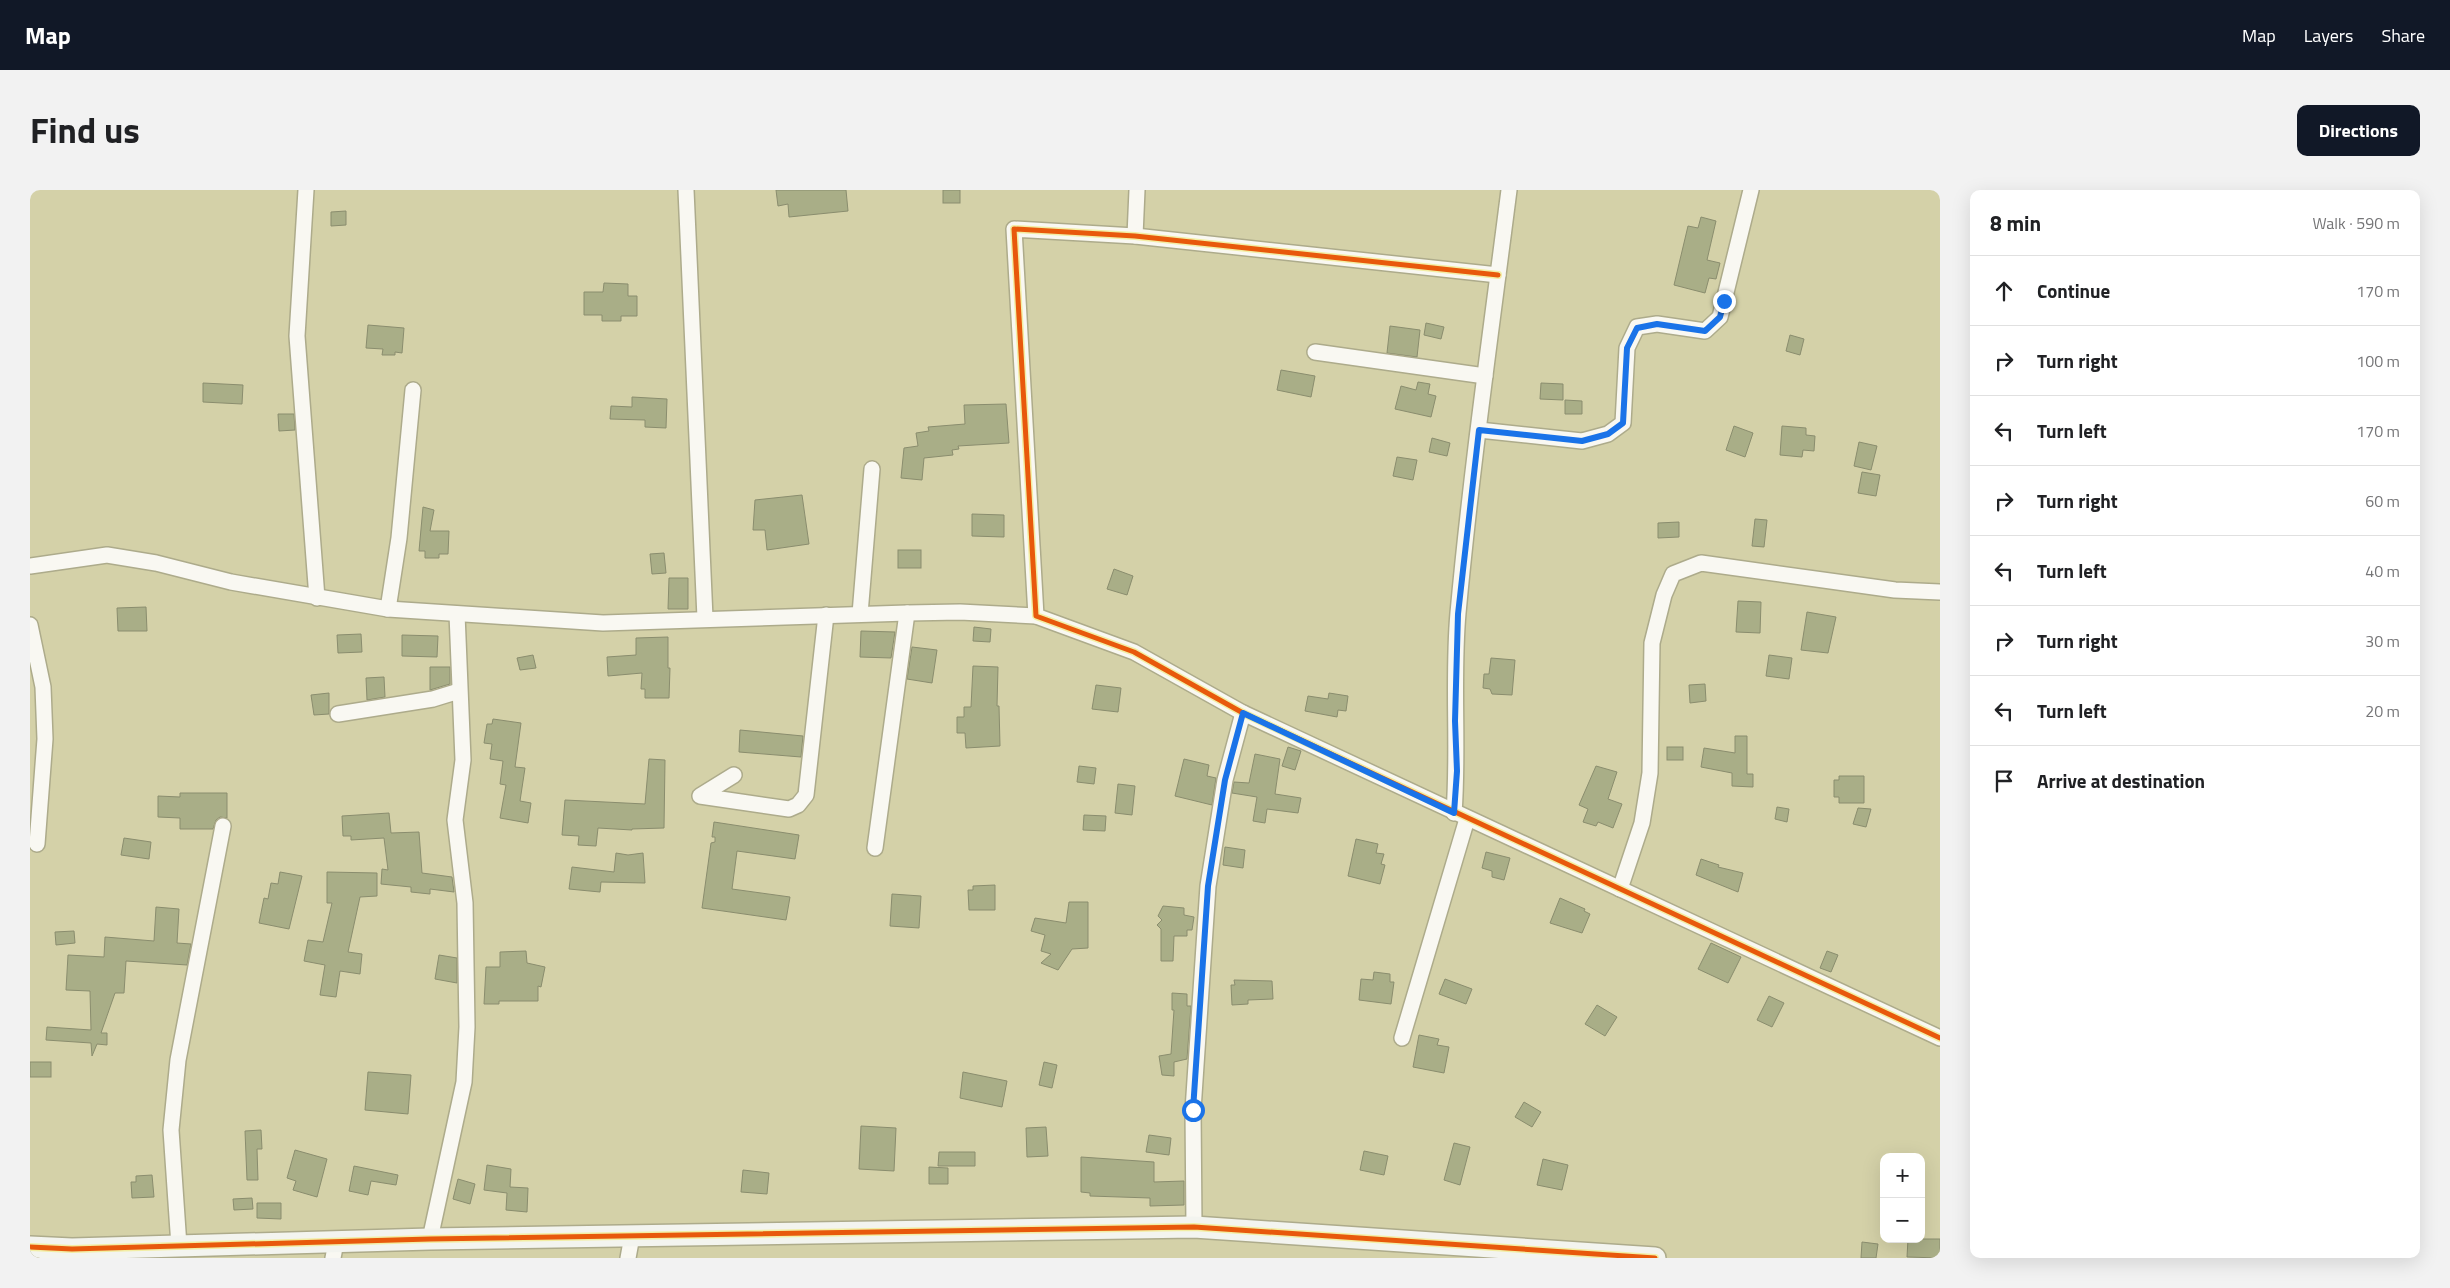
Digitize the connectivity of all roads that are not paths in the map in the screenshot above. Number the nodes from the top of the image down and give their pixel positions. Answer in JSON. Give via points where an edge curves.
{"nodes":[{"id":1,"x":306,"y":190,"type":"edge"},
{"id":2,"x":686,"y":190,"type":"edge"},
{"id":3,"x":1137,"y":190,"type":"edge"},
{"id":4,"x":1509,"y":190,"type":"edge"},
{"id":5,"x":1751,"y":190,"type":"edge"},
{"id":6,"x":1135,"y":236,"type":"junction"},
{"id":7,"x":1498,"y":275,"type":"junction"},
{"id":8,"x":1315,"y":352,"type":"dead end"},
{"id":9,"x":1485,"y":376,"type":"junction"},
{"id":10,"x":413,"y":390,"type":"dead end"},
{"id":11,"x":1479,"y":430,"type":"junction"},
{"id":12,"x":872,"y":469,"type":"dead end"},
{"id":13,"x":30,"y":566,"type":"edge"},
{"id":14,"x":1940,"y":592,"type":"edge"},
{"id":15,"x":317,"y":598,"type":"junction"},
{"id":16,"x":388,"y":609,"type":"junction"},
{"id":17,"x":907,"y":612,"type":"junction"},
{"id":18,"x":456,"y":614,"type":"junction"},
{"id":19,"x":860,"y":614,"type":"junction"},
{"id":20,"x":826,"y":615,"type":"junction"},
{"id":21,"x":1036,"y":616,"type":"junction"},
{"id":22,"x":704,"y":618,"type":"junction"},
{"id":23,"x":30,"y":625,"type":"edge"},
{"id":24,"x":459,"y":691,"type":"junction"},
{"id":25,"x":1243,"y":713,"type":"junction"},
{"id":26,"x":338,"y":714,"type":"dead end"},
{"id":27,"x":734,"y":775,"type":"dead end"},
{"id":28,"x":1460,"y":816,"type":"junction"},
{"id":29,"x":223,"y":826,"type":"dead end"},
{"id":30,"x":37,"y":844,"type":"dead end"},
{"id":31,"x":875,"y":848,"type":"dead end"},
{"id":32,"x":1620,"y":889,"type":"junction"},
{"id":33,"x":1402,"y":1038,"type":"dead end"},
{"id":34,"x":1940,"y":1038,"type":"edge"},
{"id":35,"x":1194,"y":1227,"type":"junction"},
{"id":36,"x":632,"y":1236,"type":"junction"},
{"id":37,"x":430,"y":1239,"type":"junction"},
{"id":38,"x":30,"y":1246,"type":"edge"},
{"id":39,"x":179,"y":1246,"type":"junction"},
{"id":40,"x":335,"y":1250,"type":"edge"},
{"id":41,"x":628,"y":1258,"type":"edge"},
{"id":42,"x":1655,"y":1258,"type":"edge"}],
"edges":[{"from":1,"to":15,"type":"street","via":[[297,336]]},
{"from":2,"to":22,"type":"street"},
{"from":3,"to":6,"type":"street"},
{"from":4,"to":7,"type":"street"},
{"from":5,"to":11,"type":"street","via":[[1720,317],[1705,331],[1657,324],[1637,328],[1627,348],[1623,423],[1608,434],[1582,441]]},
{"from":6,"to":7,"type":"street"},
{"from":6,"to":21,"type":"street","via":[[1014,229]]},
{"from":7,"to":9,"type":"street"},
{"from":8,"to":9,"type":"street"},
{"from":9,"to":11,"type":"street"},
{"from":10,"to":16,"type":"street","via":[[399,538]]},
{"from":11,"to":28,"type":"street","via":[[1458,614],[1455,721]]},
{"from":12,"to":19,"type":"street"},
{"from":13,"to":15,"type":"street","via":[[107,555]]},
{"from":14,"to":32,"type":"street","via":[[1895,590],[1701,562],[1673,574],[1652,643],[1650,773],[1642,823]]},
{"from":15,"to":16,"type":"street"},
{"from":16,"to":18,"type":"street"},
{"from":17,"to":19,"type":"street"},
{"from":17,"to":21,"type":"street"},
{"from":17,"to":31,"type":"street"},
{"from":18,"to":22,"type":"street","via":[[603,623]]},
{"from":18,"to":24,"type":"street"},
{"from":19,"to":20,"type":"street"},
{"from":20,"to":22,"type":"street"},
{"from":20,"to":27,"type":"street","via":[[806,795],[798,805],[789,809],[700,796]]},
{"from":21,"to":25,"type":"street","via":[[1134,652]]},
{"from":23,"to":30,"type":"street","via":[[43,687],[45,730]]},
{"from":24,"to":26,"type":"street"},
{"from":24,"to":37,"type":"street","via":[[463,760],[455,820],[465,903],[467,1026],[464,1082]]},
{"from":25,"to":28,"type":"street"},
{"from":25,"to":35,"type":"street","via":[[1225,780],[1208,886],[1193,1110]]},
{"from":28,"to":32,"type":"street"},
{"from":28,"to":33,"type":"street"},
{"from":29,"to":39,"type":"street","via":[[178,1060],[171,1130]]},
{"from":32,"to":34,"type":"street"},
{"from":35,"to":36,"type":"street"},
{"from":35,"to":42,"type":"street"},
{"from":36,"to":37,"type":"street"},
{"from":36,"to":41,"type":"street"},
{"from":37,"to":40,"type":"street"},
{"from":38,"to":39,"type":"street","via":[[72,1249]]},
{"from":39,"to":40,"type":"street"}]}
